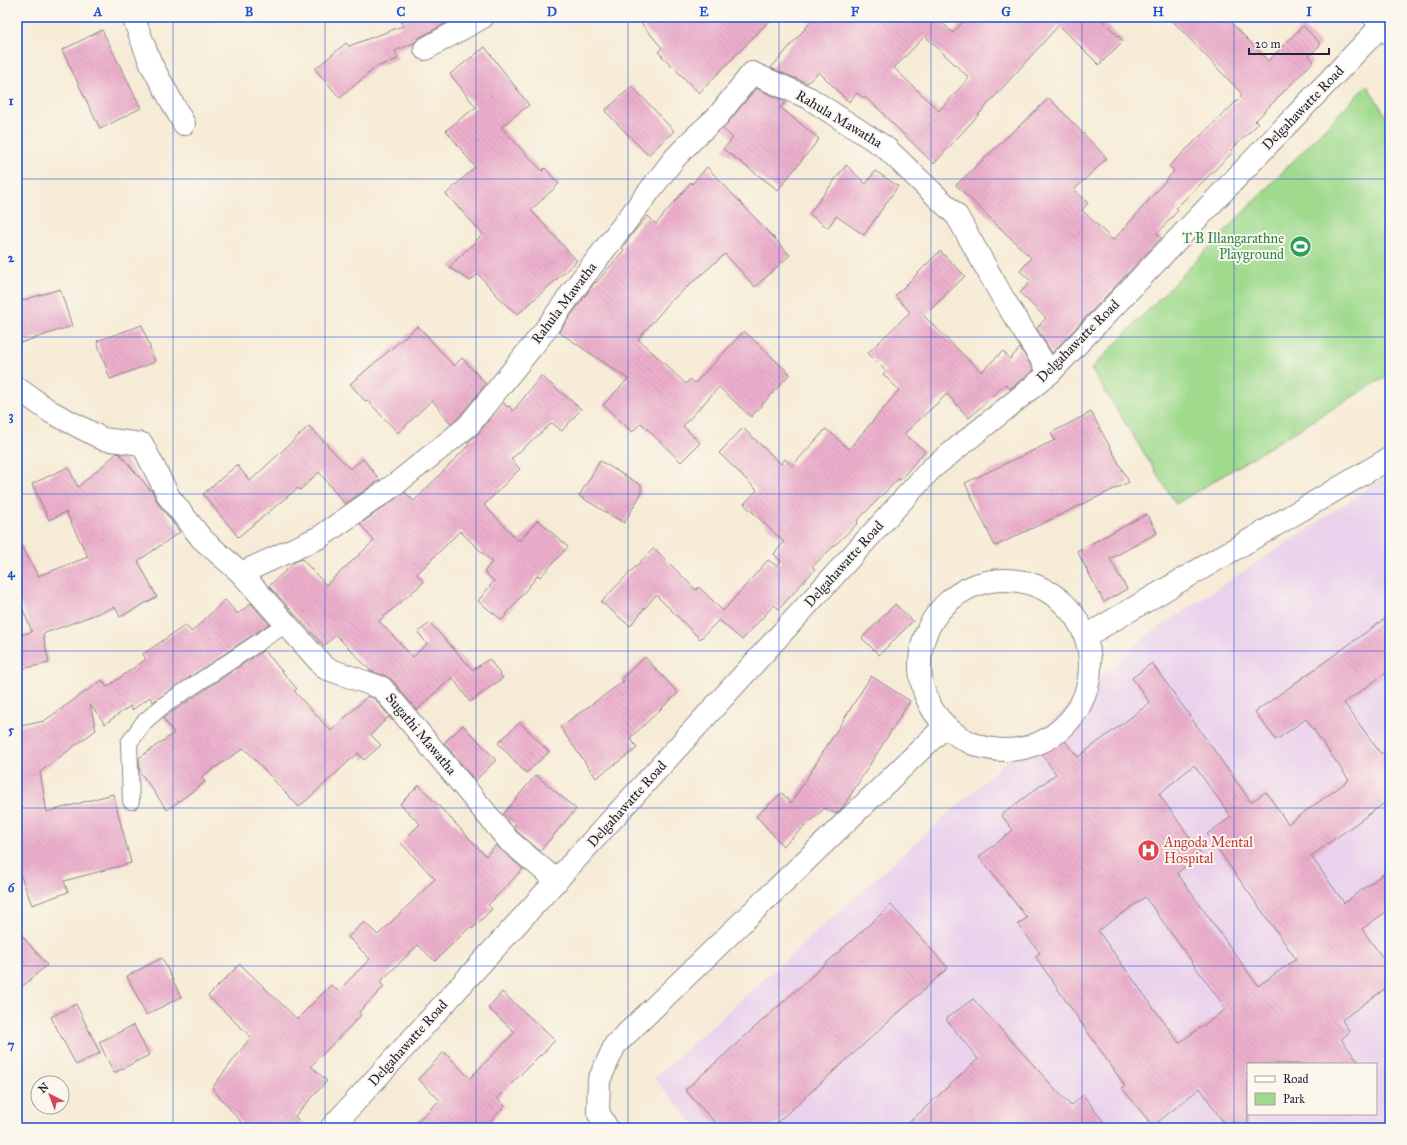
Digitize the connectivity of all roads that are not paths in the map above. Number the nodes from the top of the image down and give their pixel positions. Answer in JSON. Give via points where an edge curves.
{"nodes":[{"id":1,"x":133,"y":17,"type":"edge"},
{"id":2,"x":484,"y":17,"type":"edge"},
{"id":3,"x":1382,"y":25,"type":"edge"},
{"id":4,"x":425,"y":49,"type":"dead end"},
{"id":5,"x":184,"y":124,"type":"dead end"},
{"id":6,"x":1050,"y":373,"type":"junction"},
{"id":7,"x":17,"y":388,"type":"edge"},
{"id":8,"x":1390,"y":458,"type":"edge"},
{"id":9,"x":240,"y":573,"type":"junction"},
{"id":10,"x":286,"y":624,"type":"junction"},
{"id":11,"x":1086,"y":636,"type":"junction"},
{"id":12,"x":944,"y":727,"type":"junction"},
{"id":13,"x":131,"y":801,"type":"dead end"},
{"id":14,"x":557,"y":881,"type":"junction"},
{"id":15,"x":331,"y":1128,"type":"edge"},
{"id":16,"x":606,"y":1128,"type":"edge"}],
"edges":[{"from":1,"to":5,"type":"street","via":[[151,64]]},
{"from":2,"to":4,"type":"street"},
{"from":3,"to":6,"type":"street","name":"Delgahawatte Road"},
{"from":6,"to":9,"type":"street","name":"Rahula Mawatha","via":[[1003,298],[957,216],[886,148],[809,98],[752,73],[718,116],[674,159],[543,333],[468,426],[397,483],[320,537]]},
{"from":6,"to":14,"type":"street","name":"Delgahawatte Road","via":[[931,469]]},
{"from":7,"to":9,"type":"street","via":[[51,412],[103,438],[142,444],[169,497],[202,539]]},
{"from":8,"to":11,"type":"street"},
{"from":9,"to":10,"type":"street","name":"Sugathi Mawatha"},
{"from":10,"to":13,"type":"lane","via":[[164,705],[144,722],[129,743]]},
{"from":10,"to":14,"type":"street","name":"Sugathi Mawatha","via":[[325,668],[382,688],[509,841]]},
{"from":11,"to":12,"type":"street","via":[[1091,665],[1086,693],[1072,718],[1051,738],[1024,749],[995,751],[968,743]]},
{"from":11,"to":12,"type":"street","via":[[1072,612],[1052,593],[1026,582],[999,580],[972,587],[948,602],[930,623],[920,649],[920,678],[928,704]]},
{"from":12,"to":16,"type":"street","via":[[615,1045],[599,1080],[598,1112]]},
{"from":14,"to":15,"type":"street","name":"Delgahawatte Road"}]}
